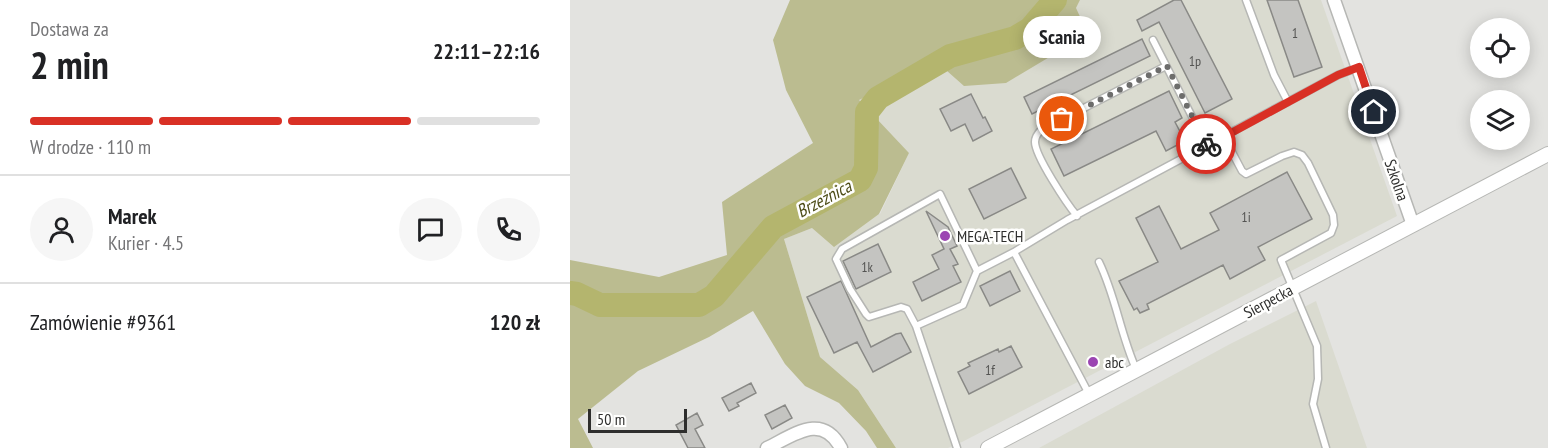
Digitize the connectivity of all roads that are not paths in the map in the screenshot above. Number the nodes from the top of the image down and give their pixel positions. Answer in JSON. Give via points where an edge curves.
{"nodes":[{"id":1,"x":1246,"y":0,"type":"edge"},
{"id":2,"x":1334,"y":0,"type":"edge"},
{"id":3,"x":1153,"y":40,"type":"dead end"},
{"id":4,"x":1167,"y":66,"type":"junction"},
{"id":5,"x":1359,"y":67,"type":"junction"},
{"id":6,"x":1288,"y":102,"type":"junction"},
{"id":7,"x":1224,"y":136,"type":"junction"},
{"id":8,"x":1207,"y":146,"type":"junction"},
{"id":9,"x":1548,"y":154,"type":"edge"},
{"id":10,"x":1077,"y":216,"type":"junction"},
{"id":11,"x":1413,"y":225,"type":"junction"},
{"id":12,"x":1014,"y":252,"type":"junction"},
{"id":13,"x":1099,"y":262,"type":"dead end"},
{"id":14,"x":977,"y":271,"type":"junction"},
{"id":15,"x":1294,"y":287,"type":"junction"},
{"id":16,"x":916,"y":326,"type":"junction"},
{"id":17,"x":1137,"y":370,"type":"junction"},
{"id":18,"x":1089,"y":395,"type":"junction"},
{"id":19,"x":767,"y":448,"type":"edge"},
{"id":20,"x":841,"y":448,"type":"edge"},
{"id":21,"x":957,"y":448,"type":"edge"},
{"id":22,"x":988,"y":448,"type":"edge"},
{"id":23,"x":1326,"y":448,"type":"edge"}],
"edges":[{"from":1,"to":6,"type":"lane"},
{"from":2,"to":5,"type":"street","name":"Szkolna"},
{"from":3,"to":4,"type":"lane"},
{"from":4,"to":8,"type":"lane"},
{"from":4,"to":10,"type":"lane","via":[[1037,134],[1037,153]]},
{"from":5,"to":6,"type":"lane"},
{"from":5,"to":11,"type":"street","name":"Szkolna"},
{"from":6,"to":7,"type":"lane"},
{"from":7,"to":8,"type":"lane"},
{"from":7,"to":15,"type":"lane","via":[[1246,174],[1282,156],[1294,152],[1302,155],[1333,215],[1331,233],[1281,260]]},
{"from":8,"to":10,"type":"lane"},
{"from":9,"to":11,"type":"street","name":"Sierpecka"},
{"from":10,"to":12,"type":"lane"},
{"from":11,"to":15,"type":"street","name":"Sierpecka"},
{"from":12,"to":14,"type":"lane"},
{"from":12,"to":18,"type":"lane"},
{"from":13,"to":17,"type":"lane","via":[[1112,289],[1126,345]]},
{"from":14,"to":16,"type":"lane","via":[[963,305]]},
{"from":14,"to":16,"type":"lane","via":[[940,194],[842,249],[836,260],[866,314],[874,316],[901,306]]},
{"from":15,"to":17,"type":"street","name":"Sierpecka"},
{"from":15,"to":23,"type":"lane","via":[[1317,346],[1318,380],[1313,404]]},
{"from":16,"to":21,"type":"lane"},
{"from":17,"to":18,"type":"street","name":"Sierpecka"},
{"from":18,"to":22,"type":"street","name":"Sierpecka"},
{"from":19,"to":20,"type":"street","via":[[810,428],[830,433]]}]}
